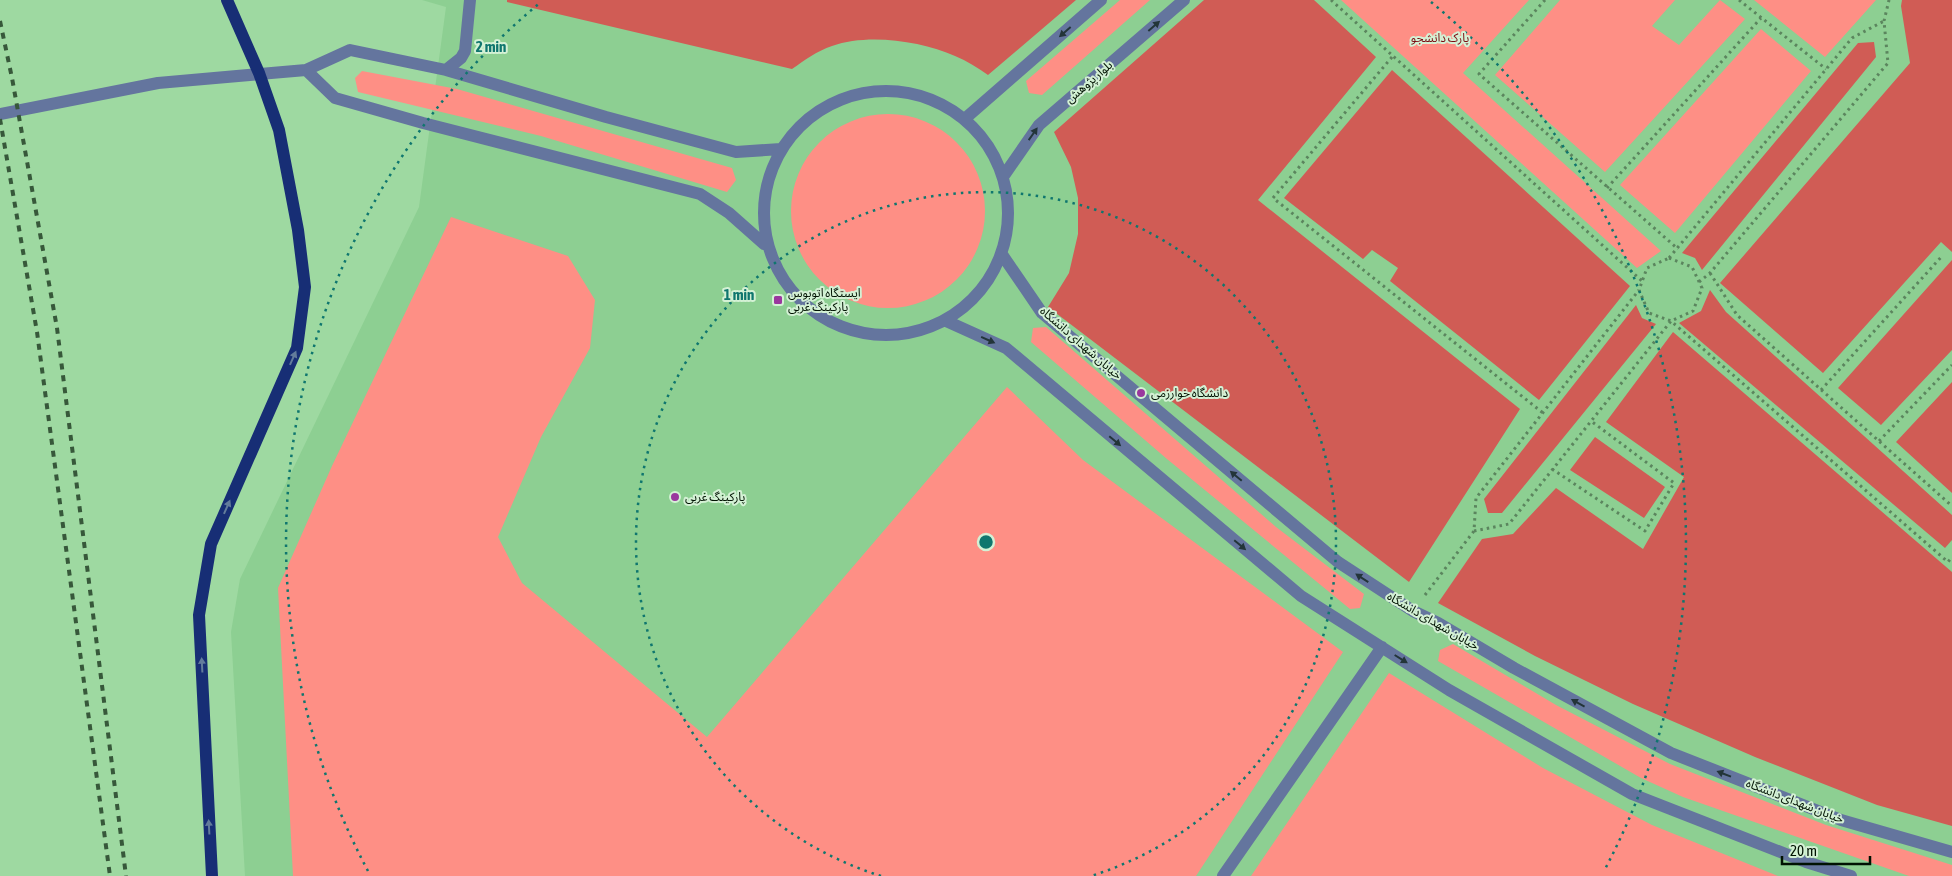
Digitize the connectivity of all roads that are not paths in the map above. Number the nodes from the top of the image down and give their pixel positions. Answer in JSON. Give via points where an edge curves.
{"nodes":[{"id":1,"x":227,"y":0,"type":"edge"},
{"id":2,"x":470,"y":0,"type":"edge"},
{"id":3,"x":1101,"y":0,"type":"edge"},
{"id":4,"x":1184,"y":0,"type":"edge"},
{"id":5,"x":306,"y":70,"type":"junction"},
{"id":6,"x":446,"y":70,"type":"junction"},
{"id":7,"x":258,"y":73,"type":"junction"},
{"id":8,"x":0,"y":114,"type":"edge"},
{"id":9,"x":968,"y":116,"type":"junction"},
{"id":10,"x":781,"y":149,"type":"junction"},
{"id":11,"x":1005,"y":174,"type":"junction"},
{"id":12,"x":764,"y":244,"type":"junction"},
{"id":13,"x":1001,"y":254,"type":"junction"},
{"id":14,"x":944,"y":320,"type":"junction"},
{"id":15,"x":1382,"y":647,"type":"junction"},
{"id":16,"x":1952,"y":852,"type":"edge"},
{"id":17,"x":212,"y":876,"type":"edge"},
{"id":18,"x":1223,"y":876,"type":"edge"},
{"id":19,"x":1851,"y":876,"type":"edge"}],
"edges":[{"from":1,"to":7,"type":"main road"},
{"from":2,"to":6,"type":"lane","via":[[466,51]]},
{"from":3,"to":9,"type":"lane","one_way":true},
{"from":11,"to":4,"type":"lane","name":"بلوار پژوهش","one_way":true,"via":[[1039,125]]},
{"from":5,"to":6,"type":"lane","via":[[350,50]]},
{"from":5,"to":7,"type":"lane"},
{"from":5,"to":12,"type":"lane","via":[[335,98],[423,124],[700,194],[729,213]]},
{"from":6,"to":10,"type":"lane","via":[[736,152]]},
{"from":7,"to":8,"type":"lane","via":[[158,83]]},
{"from":17,"to":7,"type":"main road","one_way":true,"via":[[199,615],[211,544],[297,348],[305,287],[280,130]]},
{"from":9,"to":10,"type":"lane","via":[[918,95],[886,91],[854,95],[825,107],[799,126]]},
{"from":9,"to":11,"type":"lane"},
{"from":10,"to":12,"type":"lane","via":[[767,181]]},
{"from":11,"to":13,"type":"lane","via":[[1008,220]]},
{"from":12,"to":14,"type":"lane","via":[[798,299],[823,318],[852,331],[884,335],[916,332]]},
{"from":13,"to":14,"type":"lane","via":[[988,280],[969,303]]},
{"from":16,"to":13,"type":"lane","name":"خیابان شهدای دانشگاه","one_way":true,"via":[[1841,820],[1671,753],[1413,611],[1338,562],[1042,313]]},
{"from":14,"to":15,"type":"lane","one_way":true,"via":[[1006,348],[1301,596]]},
{"from":15,"to":18,"type":"lane"},
{"from":15,"to":19,"type":"lane","one_way":true,"via":[[1449,690],[1632,794],[1806,862]]}]}
